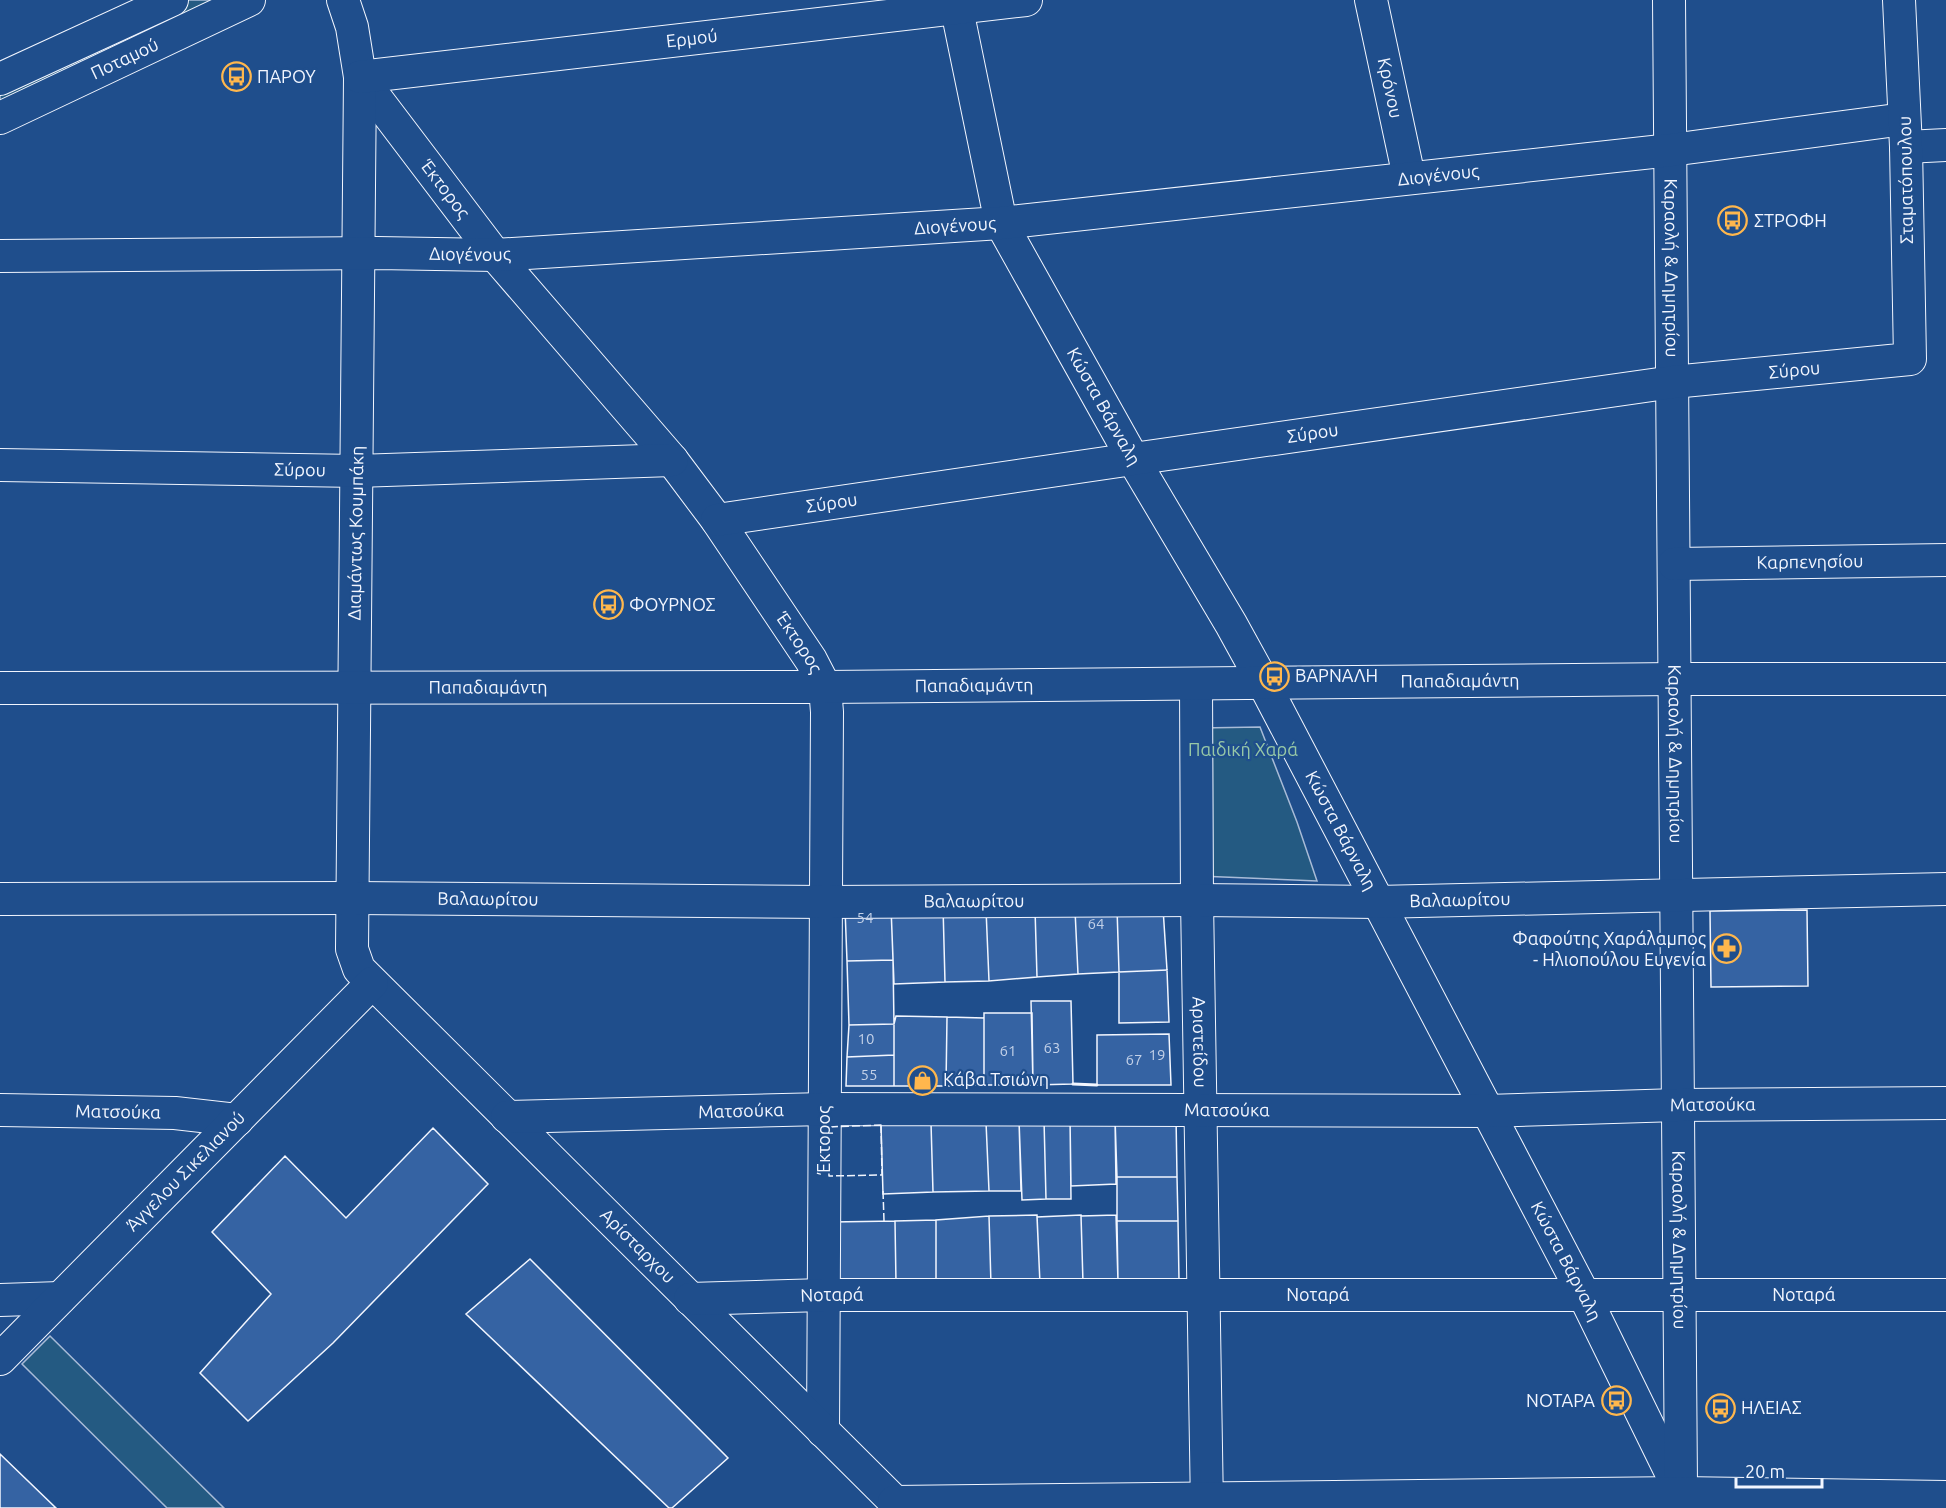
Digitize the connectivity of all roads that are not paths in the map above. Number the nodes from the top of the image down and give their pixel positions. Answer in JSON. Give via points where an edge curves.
{"nodes":[{"id":1,"x":172,"y":0,"type":"edge"},
{"id":2,"x":249,"y":0,"type":"edge"},
{"id":3,"x":344,"y":0,"type":"edge"},
{"id":4,"x":1026,"y":0,"type":"edge"},
{"id":5,"x":1371,"y":0,"type":"edge"},
{"id":6,"x":1669,"y":0,"type":"edge"},
{"id":7,"x":1899,"y":0,"type":"edge"},
{"id":8,"x":956,"y":4,"type":"edge"},
{"id":9,"x":360,"y":77,"type":"junction"},
{"id":10,"x":0,"y":79,"type":"edge"},
{"id":11,"x":0,"y":118,"type":"edge"},
{"id":12,"x":1905,"y":133,"type":"junction"},
{"id":13,"x":1946,"y":145,"type":"edge"},
{"id":14,"x":1671,"y":150,"type":"junction"},
{"id":15,"x":1409,"y":177,"type":"junction"},
{"id":16,"x":1001,"y":223,"type":"junction"},
{"id":17,"x":358,"y":254,"type":"junction"},
{"id":18,"x":495,"y":255,"type":"junction"},
{"id":19,"x":0,"y":256,"type":"edge"},
{"id":20,"x":1910,"y":359,"type":"joint"},
{"id":21,"x":1672,"y":382,"type":"junction"},
{"id":22,"x":1133,"y":459,"type":"junction"},
{"id":23,"x":672,"y":460,"type":"junction"},
{"id":24,"x":0,"y":465,"type":"edge"},
{"id":25,"x":357,"y":471,"type":"junction"},
{"id":26,"x":717,"y":520,"type":"junction"},
{"id":27,"x":1946,"y":560,"type":"edge"},
{"id":28,"x":1674,"y":564,"type":"junction"},
{"id":29,"x":1675,"y":679,"type":"junction"},
{"id":30,"x":1946,"y":679,"type":"edge"},
{"id":31,"x":1196,"y":684,"type":"junction"},
{"id":32,"x":1264,"y":684,"type":"junction"},
{"id":33,"x":825,"y":687,"type":"junction"},
{"id":34,"x":0,"y":688,"type":"edge"},
{"id":35,"x":354,"y":688,"type":"junction"},
{"id":36,"x":1946,"y":889,"type":"edge"},
{"id":37,"x":1676,"y":894,"type":"junction"},
{"id":38,"x":353,"y":898,"type":"junction"},
{"id":39,"x":0,"y":899,"type":"edge"},
{"id":40,"x":1197,"y":900,"type":"junction"},
{"id":41,"x":825,"y":902,"type":"junction"},
{"id":42,"x":1377,"y":902,"type":"junction"},
{"id":43,"x":372,"y":983,"type":"junction"},
{"id":44,"x":1946,"y":1103,"type":"edge"},
{"id":45,"x":1678,"y":1104,"type":"junction"},
{"id":46,"x":824,"y":1109,"type":"junction"},
{"id":47,"x":0,"y":1110,"type":"edge"},
{"id":48,"x":1486,"y":1110,"type":"junction"},
{"id":49,"x":1200,"y":1111,"type":"junction"},
{"id":50,"x":507,"y":1117,"type":"junction"},
{"id":51,"x":237,"y":1120,"type":"junction"},
{"id":52,"x":824,"y":1295,"type":"junction"},
{"id":53,"x":1203,"y":1295,"type":"junction"},
{"id":54,"x":1584,"y":1295,"type":"junction"},
{"id":55,"x":1680,"y":1295,"type":"junction"},
{"id":56,"x":1946,"y":1295,"type":"edge"},
{"id":57,"x":60,"y":1298,"type":"junction"},
{"id":58,"x":690,"y":1299,"type":"junction"},
{"id":59,"x":0,"y":1300,"type":"edge"},
{"id":60,"x":0,"y":1359,"type":"edge"},
{"id":61,"x":824,"y":1431,"type":"junction"},
{"id":62,"x":1946,"y":1497,"type":"edge"},
{"id":63,"x":1681,"y":1501,"type":"edge"},
{"id":64,"x":1207,"y":1503,"type":"edge"},
{"id":65,"x":898,"y":1505,"type":"edge"}],
"edges":[{"from":1,"to":10,"type":"street","name":"Ποταμού"},
{"from":2,"to":11,"type":"street","name":"Ποταμού"},
{"from":3,"to":9,"type":"street","name":"Έκτορος"},
{"from":4,"to":8,"type":"street","name":"Ερμού"},
{"from":5,"to":15,"type":"street","name":"Κρόνου"},
{"from":6,"to":14,"type":"street","name":"Καραολή & Δημητρίου"},
{"from":7,"to":12,"type":"street","name":"Σταματόπουλου"},
{"from":8,"to":9,"type":"street","name":"Ερμού"},
{"from":8,"to":16,"type":"street","name":"Κώστα Βάρναλη"},
{"from":9,"to":17,"type":"street","name":"Διαμάντως Κουμπάκη"},
{"from":9,"to":18,"type":"street","name":"Έκτορος"},
{"from":12,"to":13,"type":"street","name":"Διογένους"},
{"from":12,"to":14,"type":"street","name":"Διογένους"},
{"from":12,"to":20,"type":"street","name":"Σταματόπουλου"},
{"from":14,"to":15,"type":"street","name":"Διογένους"},
{"from":14,"to":21,"type":"street","name":"Καραολή & Δημητρίου"},
{"from":15,"to":16,"type":"street","name":"Διογένους"},
{"from":16,"to":18,"type":"street","name":"Διογένους"},
{"from":16,"to":22,"type":"street","name":"Κώστα Βάρναλη"},
{"from":17,"to":18,"type":"street","name":"Διογένους"},
{"from":17,"to":19,"type":"street","name":"Διογένους"},
{"from":17,"to":25,"type":"street","name":"Διαμάντως Κουμπάκη"},
{"from":18,"to":23,"type":"street","name":"Έκτορος"},
{"from":20,"to":21,"type":"street","name":"Σύρου"},
{"from":21,"to":22,"type":"street","name":"Σύρου"},
{"from":21,"to":28,"type":"street","name":"Καραολή & Δημητρίου"},
{"from":22,"to":26,"type":"street","name":"Σύρου"},
{"from":22,"to":32,"type":"street","name":"Κώστα Βάρναλη"},
{"from":23,"to":25,"type":"street","name":"Σύρου"},
{"from":23,"to":26,"type":"street","name":"Έκτορος"},
{"from":24,"to":25,"type":"street","name":"Σύρου"},
{"from":25,"to":35,"type":"street","name":"Διαμάντως Κουμπάκη"},
{"from":26,"to":33,"type":"street","name":"Έκτορος"},
{"from":27,"to":28,"type":"street","name":"Καρπενησίου"},
{"from":28,"to":29,"type":"street","name":"Καραολή & Δημητρίου"},
{"from":29,"to":30,"type":"street","name":"Παπαδιαμάντη"},
{"from":29,"to":32,"type":"street","name":"Παπαδιαμάντη"},
{"from":29,"to":37,"type":"street","name":"Καραολή & Δημητρίου"},
{"from":31,"to":32,"type":"street","name":"Παπαδιαμάντη"},
{"from":31,"to":33,"type":"street","name":"Παπαδιαμάντη"},
{"from":31,"to":40,"type":"street","name":"Αριστείδου"},
{"from":32,"to":42,"type":"street","name":"Κώστα Βάρναλη"},
{"from":33,"to":35,"type":"street","name":"Παπαδιαμάντη"},
{"from":33,"to":41,"type":"street","name":"Έκτορος"},
{"from":34,"to":35,"type":"street","name":"Παπαδιαμάντη"},
{"from":35,"to":38,"type":"street","name":"Διαμάντως Κουμπάκη"},
{"from":36,"to":37,"type":"street","name":"Βαλαωρίτου"},
{"from":37,"to":42,"type":"street","name":"Βαλαωρίτου"},
{"from":37,"to":45,"type":"street","name":"Καραολή & Δημητρίου"},
{"from":38,"to":39,"type":"street","name":"Βαλαωρίτου"},
{"from":38,"to":41,"type":"street","name":"Βαλαωρίτου"},
{"from":38,"to":43,"type":"street","name":"Διαμάντως Κουμπάκη","via":[[352,949],[359,969]]},
{"from":40,"to":41,"type":"street","name":"Βαλαωρίτου"},
{"from":40,"to":42,"type":"street","name":"Βαλαωρίτου"},
{"from":40,"to":49,"type":"street","name":"Αριστείδου"},
{"from":41,"to":46,"type":"street","name":"Έκτορος"},
{"from":42,"to":48,"type":"street","name":"Κώστα Βάρναλη"},
{"from":43,"to":50,"type":"street","name":"Αρίσταρχου"},
{"from":43,"to":51,"type":"street","name":"Άγγελου Σικελιανού"},
{"from":44,"to":45,"type":"street","name":"Ματσούκα"},
{"from":45,"to":48,"type":"street","name":"Ματσούκα"},
{"from":45,"to":55,"type":"street","name":"Καραολή & Δημητρίου"},
{"from":46,"to":49,"type":"street","name":"Ματσούκα"},
{"from":46,"to":50,"type":"street","name":"Ματσούκα"},
{"from":46,"to":52,"type":"street","name":"Έκτορος"},
{"from":47,"to":51,"type":"street","name":"Ματσούκα","via":[[175,1113]]},
{"from":48,"to":49,"type":"street","name":"Ματσούκα"},
{"from":48,"to":54,"type":"street","name":"Κώστα Βάρναλη"},
{"from":49,"to":53,"type":"street","name":"Αριστείδου"},
{"from":50,"to":58,"type":"street","name":"Αρίσταρχου"},
{"from":51,"to":57,"type":"street","name":"Άγγελου Σικελιανού"},
{"from":52,"to":53,"type":"street","name":"Νοταρά"},
{"from":52,"to":58,"type":"street","name":"Νοταρά"},
{"from":52,"to":61,"type":"street","name":"Έκτορος"},
{"from":53,"to":54,"type":"street","name":"Νοταρά"},
{"from":53,"to":64,"type":"street","name":"Αριστείδου"},
{"from":54,"to":55,"type":"street","name":"Νοταρά"},
{"from":54,"to":63,"type":"street","name":"Κώστα Βάρναλη"},
{"from":55,"to":56,"type":"street","name":"Νοταρά"},
{"from":55,"to":63,"type":"street","name":"Καραολή & Δημητρίου"},
{"from":57,"to":59,"type":"street"},
{"from":57,"to":60,"type":"street","name":"Άγγελου Σικελιανού"},
{"from":58,"to":61,"type":"street","name":"Αρίσταρχου"},
{"from":61,"to":65,"type":"street","name":"Αρίσταρχου"},
{"from":62,"to":63,"type":"street"},
{"from":63,"to":64,"type":"street"},
{"from":64,"to":65,"type":"street"}]}
